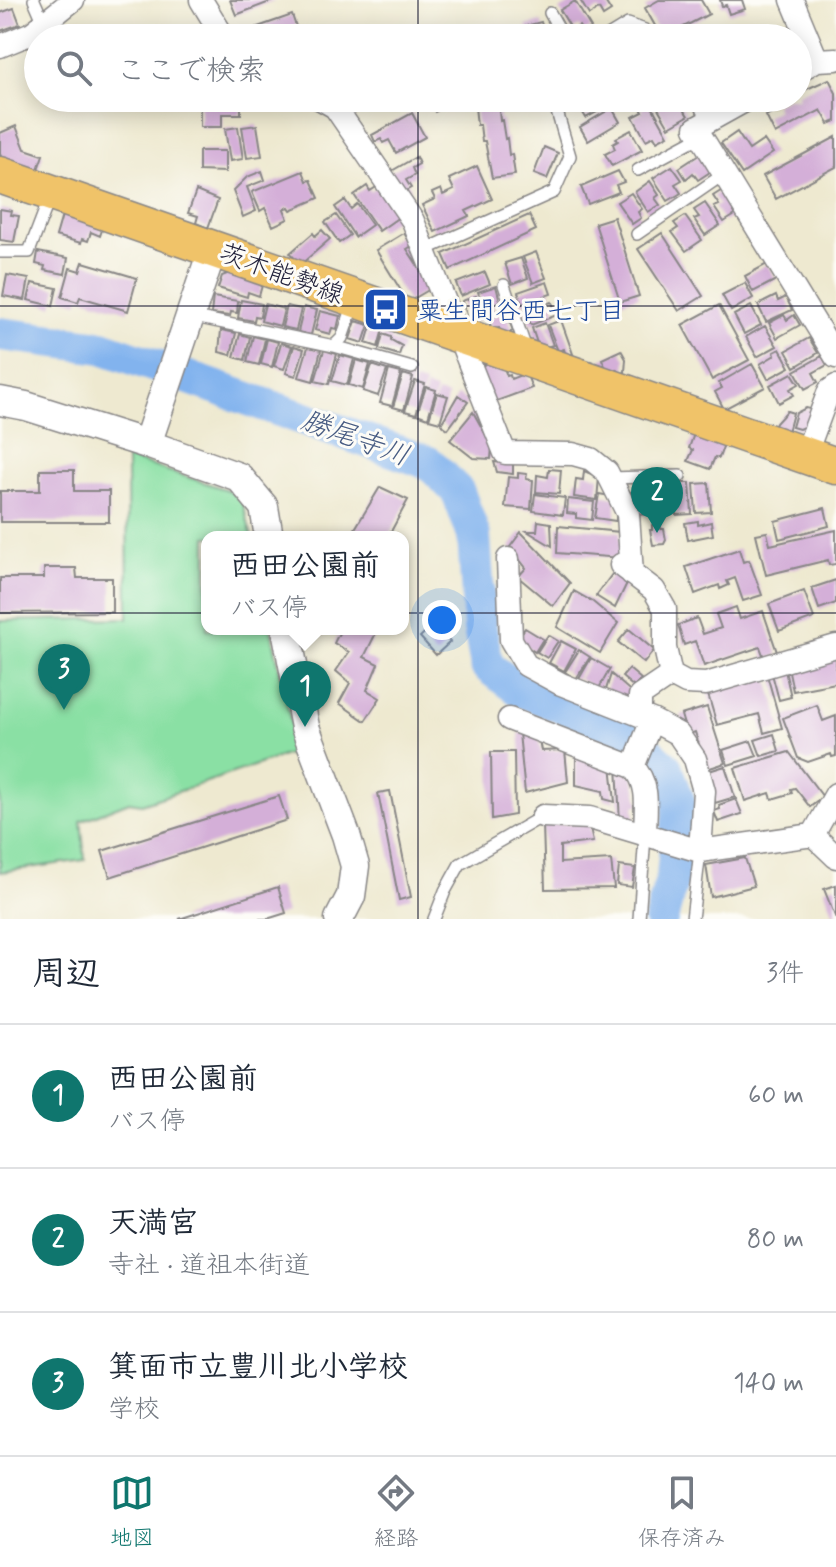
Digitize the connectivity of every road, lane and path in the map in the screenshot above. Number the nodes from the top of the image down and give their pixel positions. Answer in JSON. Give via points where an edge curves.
{"nodes":[{"id":1,"x":34,"y":0,"type":"edge"},
{"id":2,"x":73,"y":0,"type":"edge"},
{"id":3,"x":201,"y":0,"type":"edge"},
{"id":4,"x":792,"y":0,"type":"edge"},
{"id":5,"x":550,"y":13,"type":"dead end"},
{"id":6,"x":44,"y":23,"type":"joint"},
{"id":7,"x":216,"y":24,"type":"edge"},
{"id":8,"x":556,"y":24,"type":"edge"},
{"id":9,"x":802,"y":24,"type":"edge"},
{"id":10,"x":24,"y":36,"type":"edge"},
{"id":11,"x":0,"y":46,"type":"edge"},
{"id":12,"x":338,"y":112,"type":"edge"},
{"id":13,"x":557,"y":112,"type":"edge"},
{"id":14,"x":700,"y":112,"type":"edge"},
{"id":15,"x":730,"y":112,"type":"edge"},
{"id":16,"x":705,"y":129,"type":"junction"},
{"id":17,"x":638,"y":170,"type":"dead end"},
{"id":18,"x":724,"y":174,"type":"junction"},
{"id":19,"x":0,"y":175,"type":"edge"},
{"id":20,"x":51,"y":193,"type":"junction"},
{"id":21,"x":637,"y":234,"type":"dead end"},
{"id":22,"x":213,"y":248,"type":"junction"},
{"id":23,"x":425,"y":250,"type":"junction"},
{"id":24,"x":0,"y":252,"type":"edge"},
{"id":25,"x":504,"y":285,"type":"dead end"},
{"id":26,"x":355,"y":299,"type":"junction"},
{"id":27,"x":190,"y":316,"type":"junction"},
{"id":28,"x":457,"y":335,"type":"junction"},
{"id":29,"x":334,"y":346,"type":"junction"},
{"id":30,"x":836,"y":357,"type":"edge"},
{"id":31,"x":530,"y":360,"type":"junction"},
{"id":32,"x":412,"y":368,"type":"dead end"},
{"id":33,"x":836,"y":386,"type":"edge"},
{"id":34,"x":0,"y":401,"type":"edge"},
{"id":35,"x":151,"y":432,"type":"junction"},
{"id":36,"x":821,"y":461,"type":"edge"},
{"id":37,"x":680,"y":476,"type":"dead end"},
{"id":38,"x":610,"y":478,"type":"junction"},
{"id":39,"x":268,"y":531,"type":"edge"},
{"id":40,"x":508,"y":559,"type":"dead end"},
{"id":41,"x":287,"y":635,"type":"edge"},
{"id":42,"x":836,"y":646,"type":"edge"},
{"id":43,"x":671,"y":675,"type":"junction"},
{"id":44,"x":646,"y":718,"type":"junction"},
{"id":45,"x":509,"y":719,"type":"dead end"},
{"id":46,"x":633,"y":767,"type":"junction"},
{"id":47,"x":836,"y":794,"type":"edge"},
{"id":48,"x":543,"y":816,"type":"joint"},
{"id":49,"x":813,"y":835,"type":"junction"},
{"id":50,"x":648,"y":836,"type":"junction"},
{"id":51,"x":697,"y":850,"type":"junction"},
{"id":52,"x":836,"y":857,"type":"edge"},
{"id":53,"x":339,"y":919,"type":"edge"},
{"id":54,"x":434,"y":919,"type":"edge"},
{"id":55,"x":639,"y":919,"type":"edge"},
{"id":56,"x":692,"y":919,"type":"edge"}],
"edges":[{"from":1,"to":6,"type":"lane"},
{"from":2,"to":6,"type":"street"},
{"from":3,"to":7,"type":"street"},
{"from":4,"to":9,"type":"street"},
{"from":5,"to":8,"type":"lane"},
{"from":10,"to":11,"type":"street"},
{"from":12,"to":23,"type":"street","via":[[413,221]]},
{"from":13,"to":23,"type":"lane","via":[[570,156],[554,192]]},
{"from":14,"to":16,"type":"lane"},
{"from":15,"to":16,"type":"street"},
{"from":16,"to":17,"type":"lane"},
{"from":16,"to":18,"type":"street"},
{"from":18,"to":21,"type":"lane"},
{"from":18,"to":30,"type":"street"},
{"from":19,"to":20,"type":"main road","name":"茨木能勢線"},
{"from":20,"to":22,"type":"main road","name":"茨木能勢線"},
{"from":20,"to":24,"type":"lane","via":[[29,252]]},
{"from":22,"to":26,"type":"main road","name":"茨木能勢線"},
{"from":22,"to":27,"type":"street"},
{"from":23,"to":28,"type":"street"},
{"from":25,"to":31,"type":"lane"},
{"from":26,"to":28,"type":"main road","name":"茨木能勢線"},
{"from":26,"to":29,"type":"lane","via":[[342,338]]},
{"from":27,"to":29,"type":"lane"},
{"from":27,"to":35,"type":"street"},
{"from":28,"to":31,"type":"main road","name":"茨木能勢線"},
{"from":28,"to":38,"type":"street","via":[[505,453],[573,454],[591,459]]},
{"from":29,"to":32,"type":"lane"},
{"from":31,"to":36,"type":"main road","name":"茨木能勢線"},
{"from":33,"to":36,"type":"street","via":[[829,391]]},
{"from":34,"to":35,"type":"street"},
{"from":35,"to":39,"type":"street","via":[[239,477],[264,507]]},
{"from":37,"to":38,"type":"lane"},
{"from":38,"to":43,"type":"street","via":[[628,514],[627,569],[654,590],[665,609]]},
{"from":40,"to":44,"type":"street","via":[[511,640],[526,665]]},
{"from":41,"to":53,"type":"street","via":[[305,727],[355,866],[351,896]]},
{"from":42,"to":43,"type":"street","via":[[706,684],[686,683]]},
{"from":43,"to":44,"type":"street","via":[[640,696]]},
{"from":44,"to":46,"type":"street"},
{"from":44,"to":51,"type":"street","via":[[678,734],[695,759],[704,791]]},
{"from":45,"to":46,"type":"street"},
{"from":46,"to":50,"type":"street","via":[[642,776]]},
{"from":47,"to":49,"type":"street"},
{"from":48,"to":50,"type":"street","via":[[590,818]]},
{"from":48,"to":54,"type":"lane","via":[[460,864]]},
{"from":49,"to":51,"type":"street"},
{"from":49,"to":52,"type":"street"},
{"from":50,"to":51,"type":"street"},
{"from":50,"to":55,"type":"lane"},
{"from":51,"to":56,"type":"lane"}]}
